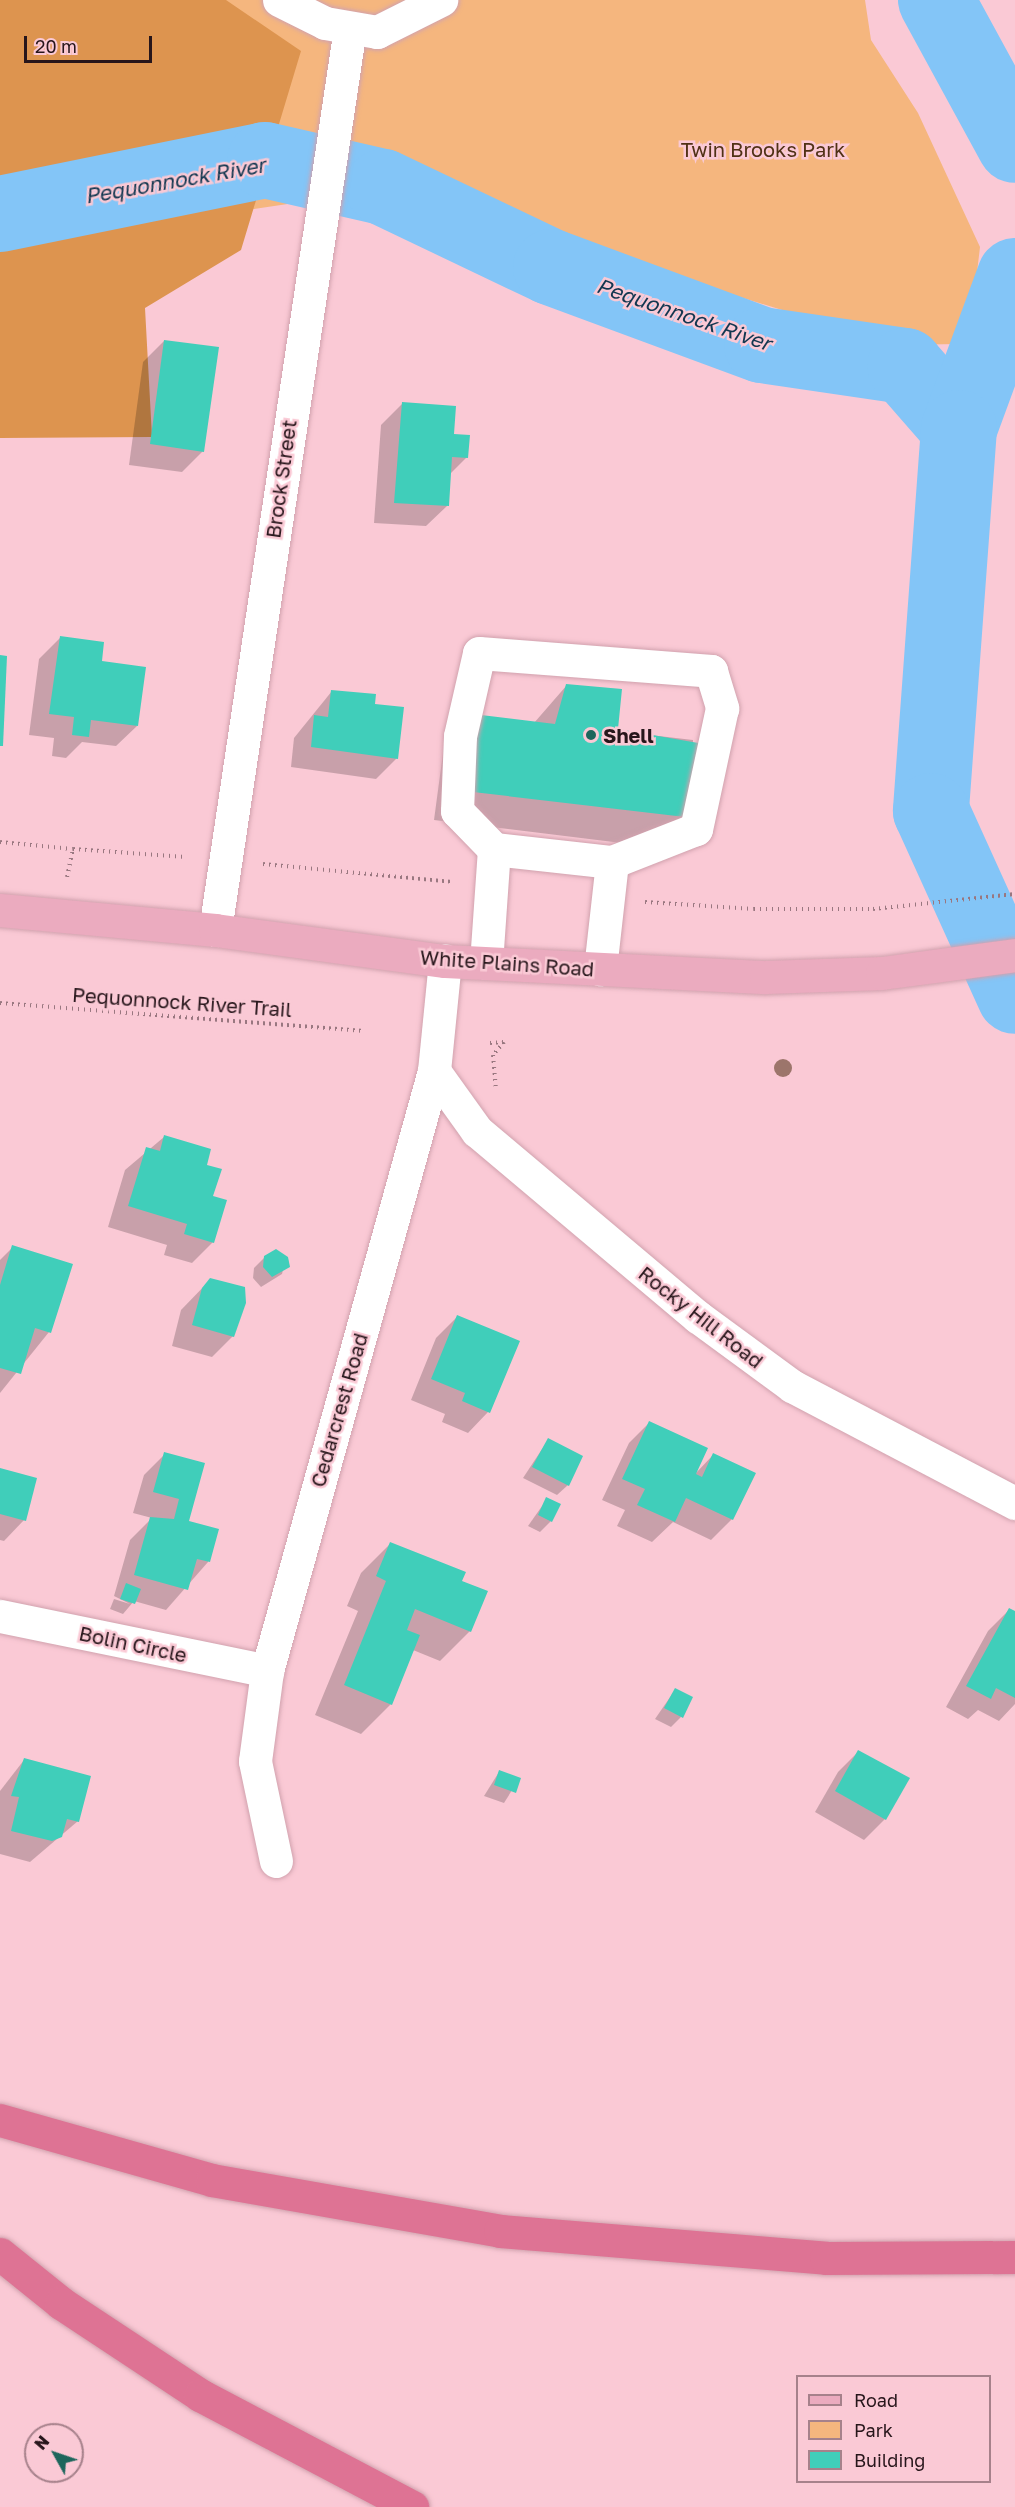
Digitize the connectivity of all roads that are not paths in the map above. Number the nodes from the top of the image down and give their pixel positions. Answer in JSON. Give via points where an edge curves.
{"nodes":[{"id":1,"x":279,"y":0,"type":"edge"},
{"id":2,"x":441,"y":0,"type":"edge"},
{"id":3,"x":350,"y":28,"type":"junction"},
{"id":4,"x":494,"y":849,"type":"junction"},
{"id":5,"x":612,"y":862,"type":"junction"},
{"id":6,"x":0,"y":910,"type":"edge"},
{"id":7,"x":215,"y":930,"type":"junction"},
{"id":8,"x":1015,"y":955,"type":"edge"},
{"id":9,"x":445,"y":961,"type":"junction"},
{"id":10,"x":486,"y":963,"type":"junction"},
{"id":11,"x":600,"y":969,"type":"junction"},
{"id":12,"x":434,"y":1071,"type":"junction"},
{"id":13,"x":1015,"y":1503,"type":"edge"},
{"id":14,"x":0,"y":1616,"type":"edge"},
{"id":15,"x":267,"y":1671,"type":"junction"},
{"id":16,"x":276,"y":1861,"type":"dead end"},
{"id":17,"x":14,"y":2125,"type":"edge"},
{"id":18,"x":0,"y":2254,"type":"edge"},
{"id":19,"x":1015,"y":2257,"type":"edge"},
{"id":20,"x":412,"y":2507,"type":"edge"}],
"edges":[{"from":1,"to":3,"type":"street"},
{"from":2,"to":3,"type":"street","via":[[377,32]]},
{"from":3,"to":7,"type":"street","name":"Brock Street","via":[[332,124]]},
{"from":4,"to":5,"type":"street"},
{"from":4,"to":5,"type":"street","via":[[457,811],[460,736],[479,653],[711,671],[722,708],[696,829]]},
{"from":4,"to":10,"type":"street"},
{"from":5,"to":11,"type":"street"},
{"from":6,"to":7,"type":"main road","name":"White Plains Road"},
{"from":7,"to":9,"type":"main road","name":"White Plains Road"},
{"from":8,"to":11,"type":"main road","name":"White Plains Road","via":[[882,973],[766,977]]},
{"from":9,"to":10,"type":"main road","name":"White Plains Road"},
{"from":9,"to":12,"type":"street","name":"Cedarcrest Road"},
{"from":10,"to":11,"type":"main road","name":"White Plains Road"},
{"from":12,"to":13,"type":"street","name":"Rocky Hill Road","via":[[477,1131],[698,1317],[792,1386]]},
{"from":12,"to":15,"type":"street","name":"Cedarcrest Road"},
{"from":14,"to":15,"type":"street","name":"Bolin Circle"},
{"from":15,"to":16,"type":"street","name":"Cedarcrest Road","via":[[255,1761]]},
{"from":17,"to":19,"type":"highway","via":[[212,2180],[500,2231],[826,2258]]},
{"from":18,"to":20,"type":"highway","via":[[61,2303],[190,2389]]}]}
